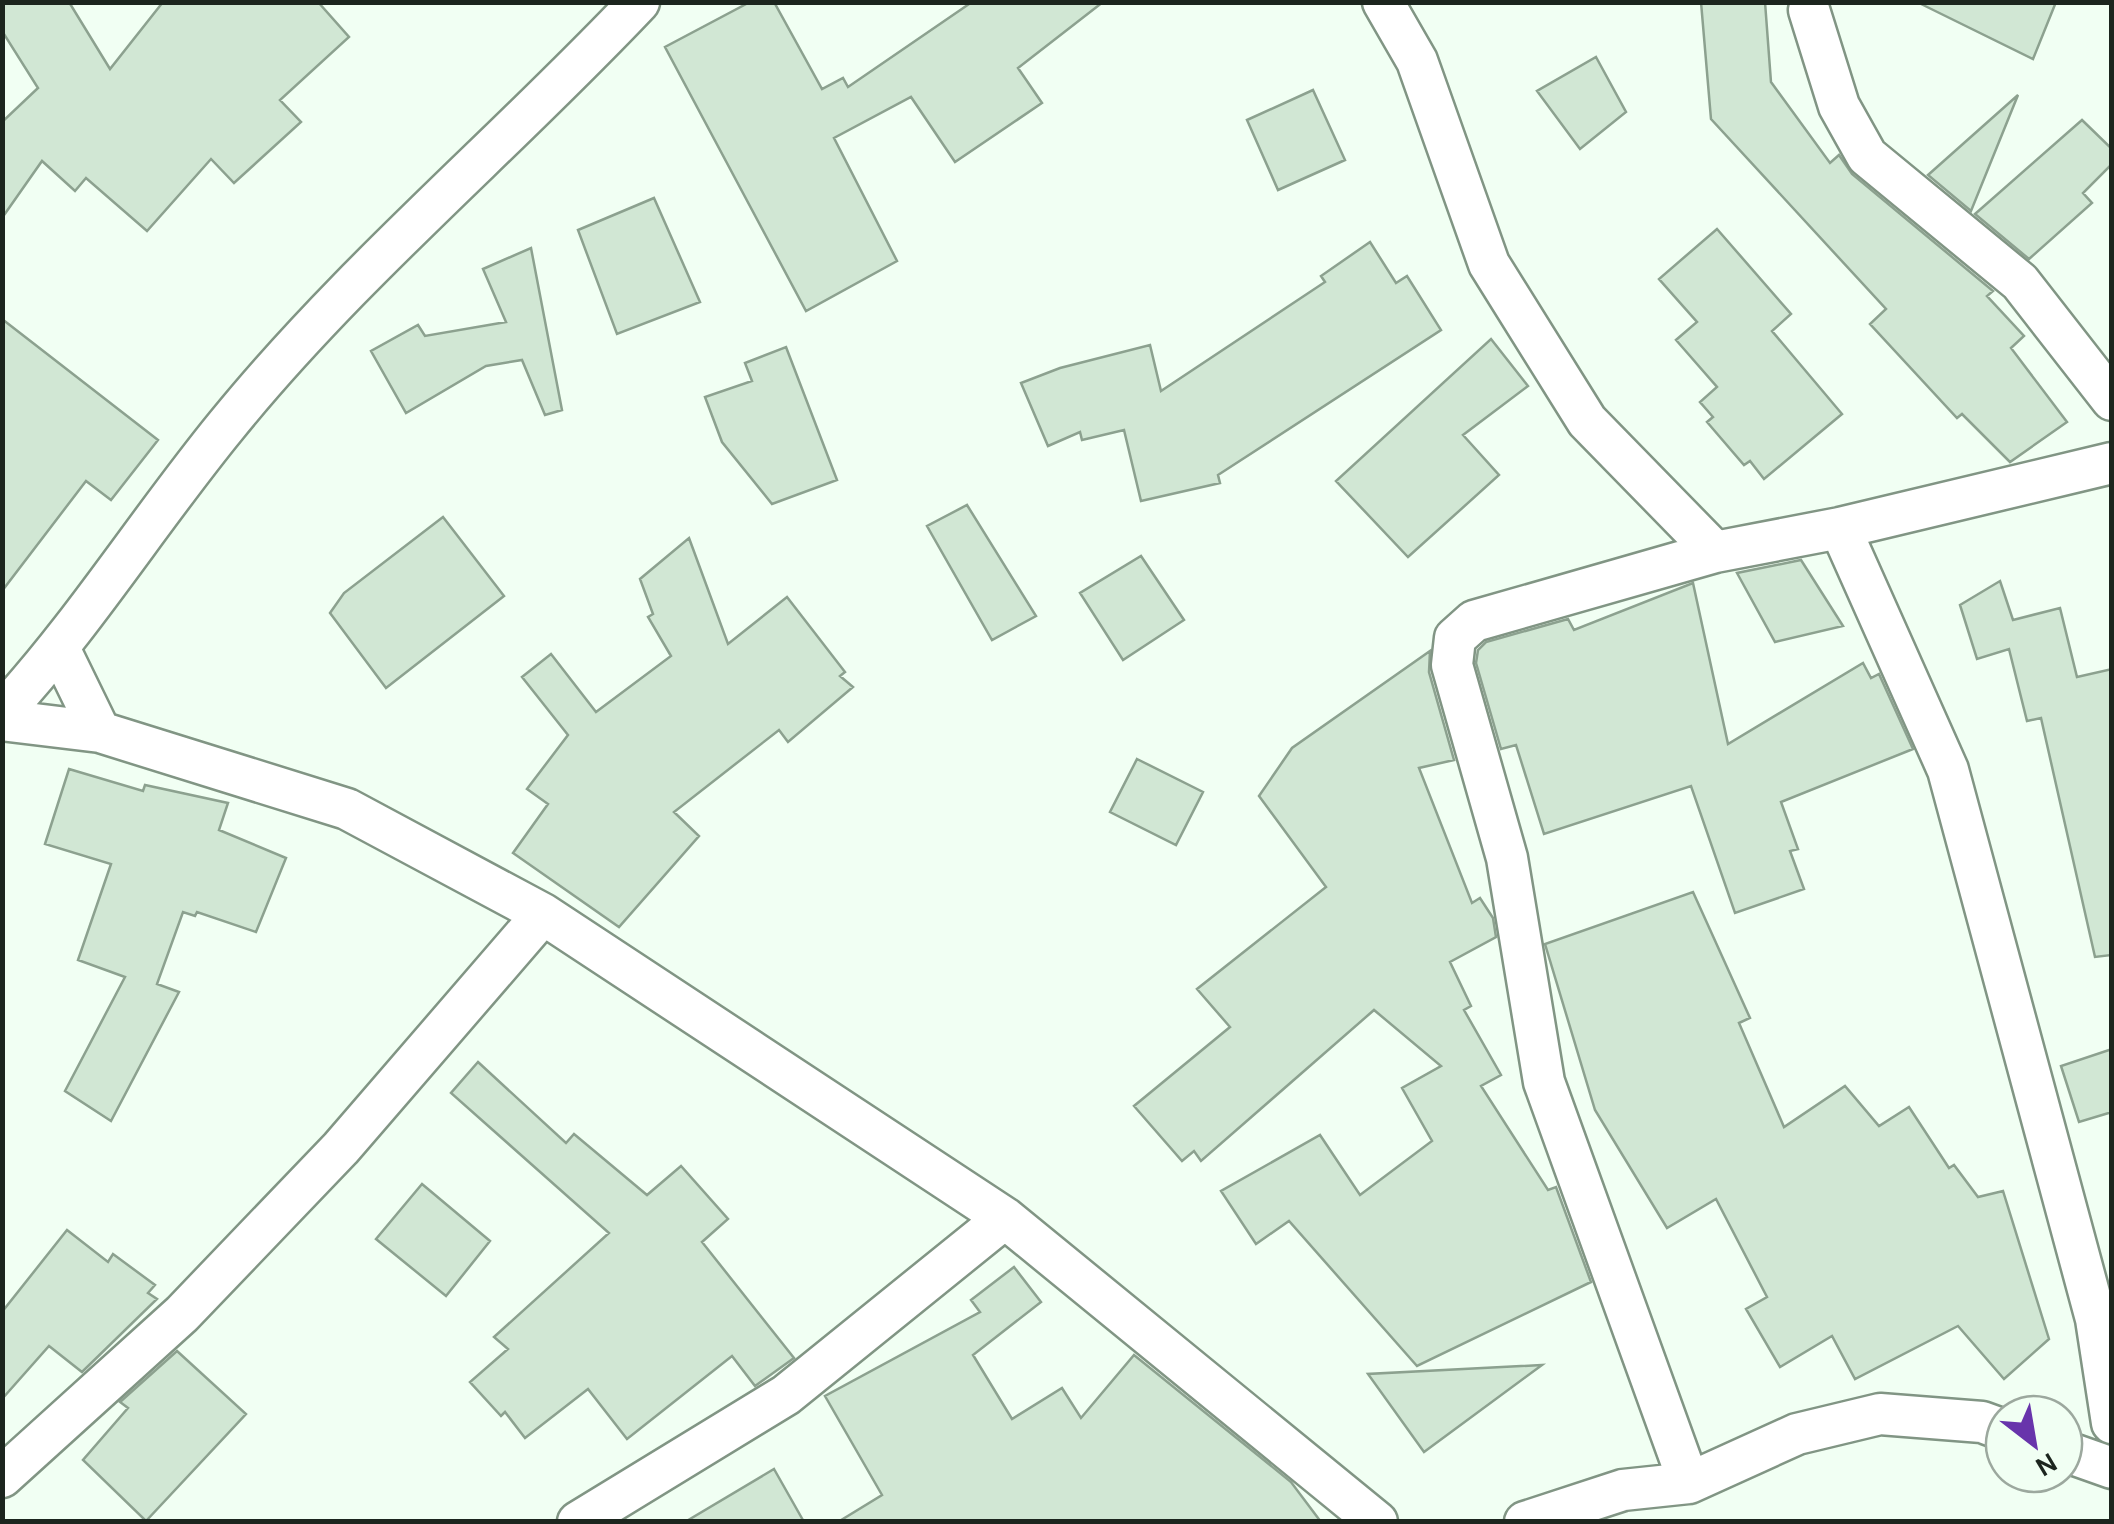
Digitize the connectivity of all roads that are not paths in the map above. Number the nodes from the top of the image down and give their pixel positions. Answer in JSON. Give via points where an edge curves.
{"nodes":[{"id":1,"x":639,"y":2,"type":"edge"},
{"id":2,"x":1383,"y":2,"type":"edge"},
{"id":3,"x":1809,"y":10,"type":"dead end"},
{"id":4,"x":2112,"y":400,"type":"edge"},
{"id":5,"x":2112,"y":463,"type":"edge"},
{"id":6,"x":1840,"y":528,"type":"junction"},
{"id":7,"x":1715,"y":552,"type":"junction"},
{"id":8,"x":60,"y":650,"type":"junction"},
{"id":9,"x":2,"y":717,"type":"edge"},
{"id":10,"x":100,"y":732,"type":"junction"},
{"id":11,"x":543,"y":914,"type":"junction"},
{"id":12,"x":1005,"y":1218,"type":"junction"},
{"id":13,"x":1984,"y":1423,"type":"edge"},
{"id":14,"x":2112,"y":1423,"type":"edge"},
{"id":15,"x":2084,"y":1458,"type":"edge"},
{"id":16,"x":2112,"y":1468,"type":"edge"},
{"id":17,"x":2,"y":1477,"type":"edge"},
{"id":18,"x":1689,"y":1483,"type":"junction"},
{"id":19,"x":578,"y":1522,"type":"edge"},
{"id":20,"x":1377,"y":1522,"type":"edge"},
{"id":21,"x":1525,"y":1522,"type":"edge"}],
"edges":[{"from":1,"to":8,"type":"street","via":[[360,278],[226,425]]},
{"from":2,"to":7,"type":"street","via":[[1417,61],[1489,264],[1587,421]]},
{"from":3,"to":4,"type":"street","via":[[1839,106],[1868,156],[2020,282]]},
{"from":5,"to":6,"type":"street"},
{"from":6,"to":7,"type":"street"},
{"from":6,"to":14,"type":"street","via":[[1948,770],[2096,1319]]},
{"from":7,"to":18,"type":"street","via":[[1474,621],[1455,638],[1452,665],[1507,858],[1544,1082]]},
{"from":8,"to":9,"type":"street"},
{"from":8,"to":10,"type":"street"},
{"from":9,"to":10,"type":"street"},
{"from":10,"to":11,"type":"street","via":[[348,809]]},
{"from":11,"to":12,"type":"street"},
{"from":11,"to":17,"type":"street","via":[[341,1148],[209,1287]]},
{"from":12,"to":19,"type":"street","via":[[786,1395]]},
{"from":12,"to":20,"type":"street"},
{"from":13,"to":18,"type":"street","via":[[1880,1414],[1798,1434]]},
{"from":15,"to":16,"type":"street"},
{"from":18,"to":21,"type":"street","via":[[1623,1490]]}]}
